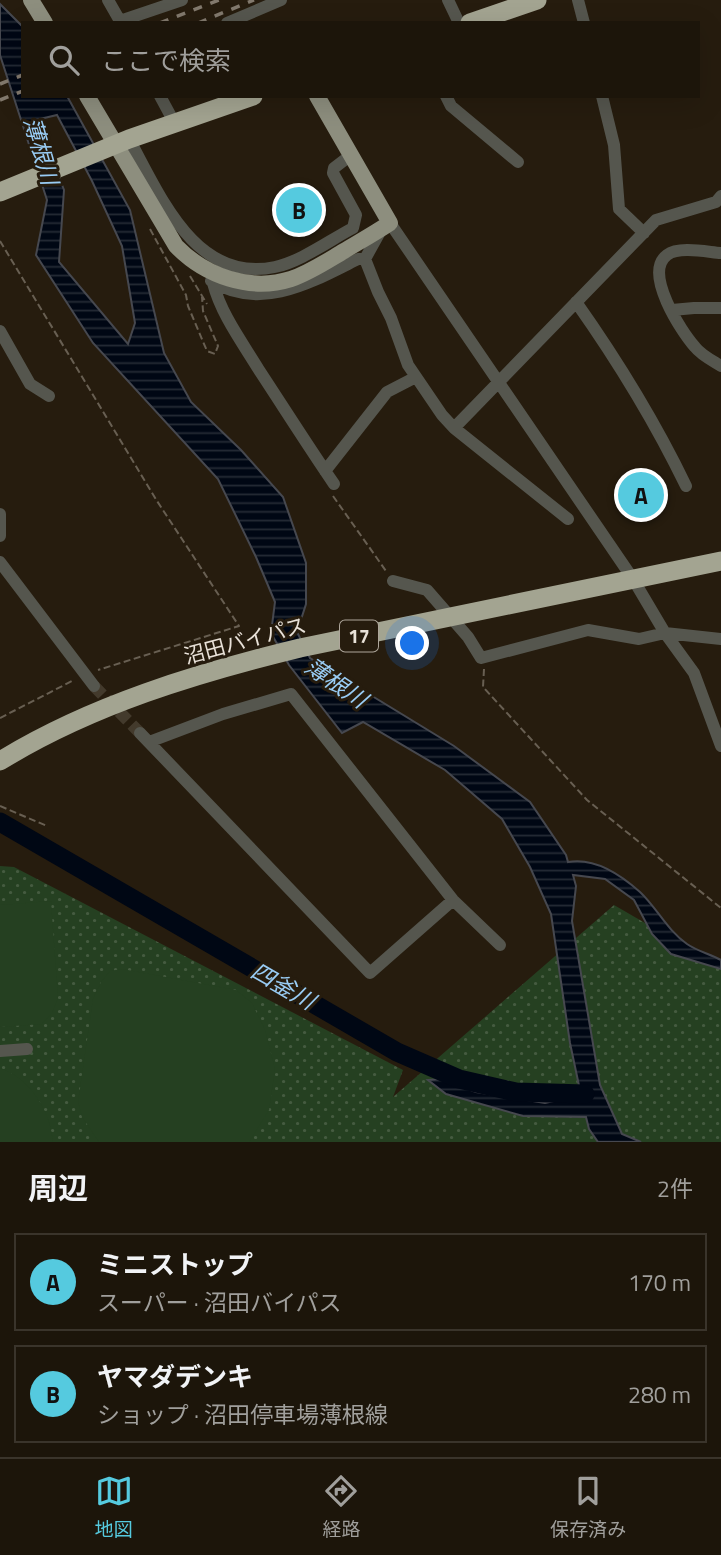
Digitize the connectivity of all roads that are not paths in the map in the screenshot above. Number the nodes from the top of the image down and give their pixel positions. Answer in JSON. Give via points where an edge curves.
{"nodes":[{"id":1,"x":31,"y":0,"type":"edge"},
{"id":2,"x":108,"y":0,"type":"edge"},
{"id":3,"x":182,"y":0,"type":"edge"},
{"id":4,"x":281,"y":0,"type":"edge"},
{"id":5,"x":448,"y":0,"type":"edge"},
{"id":6,"x":537,"y":0,"type":"edge"},
{"id":7,"x":578,"y":0,"type":"edge"},
{"id":8,"x":43,"y":21,"type":"edge"},
{"id":9,"x":235,"y":21,"type":"edge"},
{"id":10,"x":458,"y":21,"type":"edge"},
{"id":11,"x":476,"y":21,"type":"edge"},
{"id":12,"x":583,"y":21,"type":"edge"},
{"id":13,"x":88,"y":98,"type":"edge"},
{"id":14,"x":161,"y":98,"type":"edge"},
{"id":15,"x":247,"y":98,"type":"edge"},
{"id":16,"x":318,"y":98,"type":"edge"},
{"id":17,"x":447,"y":98,"type":"edge"},
{"id":18,"x":602,"y":98,"type":"edge"},
{"id":19,"x":174,"y":122,"type":"junction"},
{"id":20,"x":120,"y":142,"type":"junction"},
{"id":21,"x":351,"y":155,"type":"junction"},
{"id":22,"x":518,"y":162,"type":"dead end"},
{"id":23,"x":0,"y":192,"type":"edge"},
{"id":24,"x":721,"y":195,"type":"edge"},
{"id":25,"x":386,"y":226,"type":"junction"},
{"id":26,"x":644,"y":233,"type":"junction"},
{"id":27,"x":195,"y":244,"type":"junction"},
{"id":28,"x":721,"y":253,"type":"edge"},
{"id":29,"x":365,"y":258,"type":"junction"},
{"id":30,"x":215,"y":279,"type":"junction"},
{"id":31,"x":576,"y":302,"type":"junction"},
{"id":32,"x":721,"y":308,"type":"edge"},
{"id":33,"x":672,"y":310,"type":"junction"},
{"id":34,"x":0,"y":331,"type":"edge"},
{"id":35,"x":721,"y":366,"type":"edge"},
{"id":36,"x":416,"y":377,"type":"junction"},
{"id":37,"x":498,"y":382,"type":"junction"},
{"id":38,"x":49,"y":396,"type":"dead end"},
{"id":39,"x":454,"y":428,"type":"junction"},
{"id":40,"x":325,"y":471,"type":"junction"},
{"id":41,"x":334,"y":484,"type":"dead end"},
{"id":42,"x":686,"y":486,"type":"dead end"},
{"id":43,"x":0,"y":514,"type":"edge"},
{"id":44,"x":568,"y":519,"type":"dead end"},
{"id":45,"x":0,"y":536,"type":"edge"},
{"id":46,"x":721,"y":561,"type":"edge"},
{"id":47,"x":0,"y":562,"type":"edge"},
{"id":48,"x":634,"y":579,"type":"junction"},
{"id":49,"x":393,"y":581,"type":"dead end"},
{"id":50,"x":665,"y":633,"type":"junction"},
{"id":51,"x":721,"y":639,"type":"edge"},
{"id":52,"x":94,"y":686,"type":"tunnel mouth"},
{"id":53,"x":721,"y":746,"type":"edge"},
{"id":54,"x":0,"y":761,"type":"edge"},
{"id":55,"x":453,"y":900,"type":"junction"},
{"id":56,"x":500,"y":945,"type":"dead end"},
{"id":57,"x":27,"y":1049,"type":"dead end"},
{"id":58,"x":0,"y":1051,"type":"edge"}],
"edges":[{"from":1,"to":8,"type":"main road"},
{"from":2,"to":3,"type":"street","via":[[120,21]]},
{"from":4,"to":9,"type":"street"},
{"from":5,"to":10,"type":"street"},
{"from":6,"to":11,"type":"highway"},
{"from":7,"to":12,"type":"street"},
{"from":13,"to":30,"type":"main road","via":[[176,246]]},
{"from":14,"to":19,"type":"street"},
{"from":15,"to":19,"type":"highway"},
{"from":16,"to":21,"type":"main road"},
{"from":17,"to":22,"type":"street"},
{"from":18,"to":26,"type":"street","via":[[614,145],[619,209]]},
{"from":19,"to":20,"type":"highway"},
{"from":20,"to":23,"type":"highway"},
{"from":20,"to":27,"type":"street"},
{"from":21,"to":25,"type":"main road"},
{"from":21,"to":27,"type":"street","via":[[332,173],[356,215],[353,228],[275,267],[232,265]]},
{"from":24,"to":26,"type":"street","via":[[716,202],[656,220]]},
{"from":25,"to":29,"type":"street"},
{"from":25,"to":30,"type":"main road","via":[[290,279],[257,283]]},
{"from":25,"to":37,"type":"street"},
{"from":26,"to":31,"type":"street"},
{"from":27,"to":30,"type":"street","via":[[208,279]]},
{"from":28,"to":33,"type":"street","via":[[676,251],[663,259],[659,282]]},
{"from":29,"to":30,"type":"street","via":[[286,292],[242,293]]},
{"from":29,"to":36,"type":"street"},
{"from":30,"to":40,"type":"street","via":[[217,297],[240,339]]},
{"from":31,"to":37,"type":"street"},
{"from":31,"to":42,"type":"street","via":[[646,412]]},
{"from":32,"to":33,"type":"street"},
{"from":33,"to":35,"type":"street","via":[[696,349]]},
{"from":34,"to":38,"type":"street","via":[[30,384]]},
{"from":36,"to":39,"type":"street"},
{"from":36,"to":40,"type":"street","via":[[387,391]]},
{"from":37,"to":39,"type":"street"},
{"from":37,"to":48,"type":"street"},
{"from":39,"to":44,"type":"street"},
{"from":40,"to":41,"type":"street"},
{"from":43,"to":45,"type":"street"},
{"from":46,"to":48,"type":"highway","name":"沼田バイパス","number":"17"},
{"from":47,"to":52,"type":"street"},
{"from":48,"to":50,"type":"street"},
{"from":48,"to":54,"type":"highway","name":"沼田バイパス","number":"17","via":[[232,665],[101,711]]},
{"from":49,"to":50,"type":"street","via":[[427,590],[481,658],[587,630],[639,639]]},
{"from":50,"to":51,"type":"street"},
{"from":50,"to":53,"type":"street","via":[[694,673]]},
{"from":55,"to":55,"type":"street","via":[[370,973],[145,738],[291,694]]},
{"from":55,"to":56,"type":"street"},
{"from":57,"to":58,"type":"street"}]}
